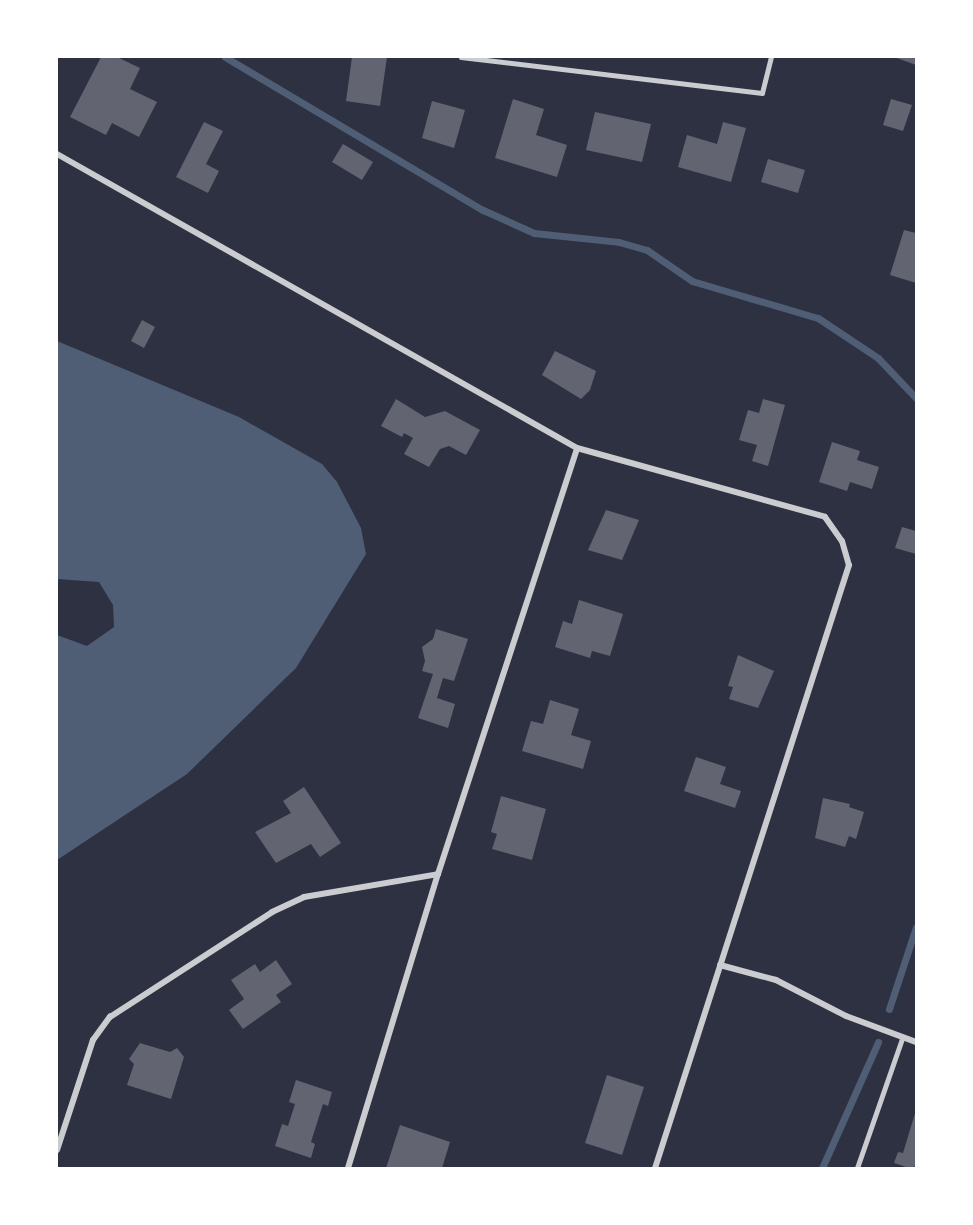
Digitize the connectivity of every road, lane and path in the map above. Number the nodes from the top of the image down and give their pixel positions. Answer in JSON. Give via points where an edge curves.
{"nodes":[{"id":1,"x":461,"y":57,"type":"edge"},
{"id":2,"x":771,"y":57,"type":"edge"},
{"id":3,"x":57,"y":154,"type":"edge"},
{"id":4,"x":577,"y":448,"type":"junction"},
{"id":5,"x":438,"y":874,"type":"junction"},
{"id":6,"x":720,"y":965,"type":"junction"},
{"id":7,"x":902,"y":1039,"type":"junction"},
{"id":8,"x":916,"y":1042,"type":"edge"},
{"id":9,"x":57,"y":1150,"type":"edge"},
{"id":10,"x":348,"y":1168,"type":"edge"},
{"id":11,"x":655,"y":1168,"type":"edge"},
{"id":12,"x":857,"y":1168,"type":"edge"}],
"edges":[{"from":1,"to":2,"type":"lane","via":[[762,93]]},
{"from":3,"to":4,"type":"street"},
{"from":4,"to":5,"type":"street"},
{"from":4,"to":6,"type":"street","via":[[825,518],[842,541],[849,565]]},
{"from":5,"to":9,"type":"street","via":[[293,902],[110,1017],[93,1040]]},
{"from":5,"to":10,"type":"street"},
{"from":6,"to":7,"type":"street","via":[[776,980]]},
{"from":6,"to":11,"type":"street"},
{"from":7,"to":8,"type":"street"},
{"from":7,"to":12,"type":"lane"}]}
